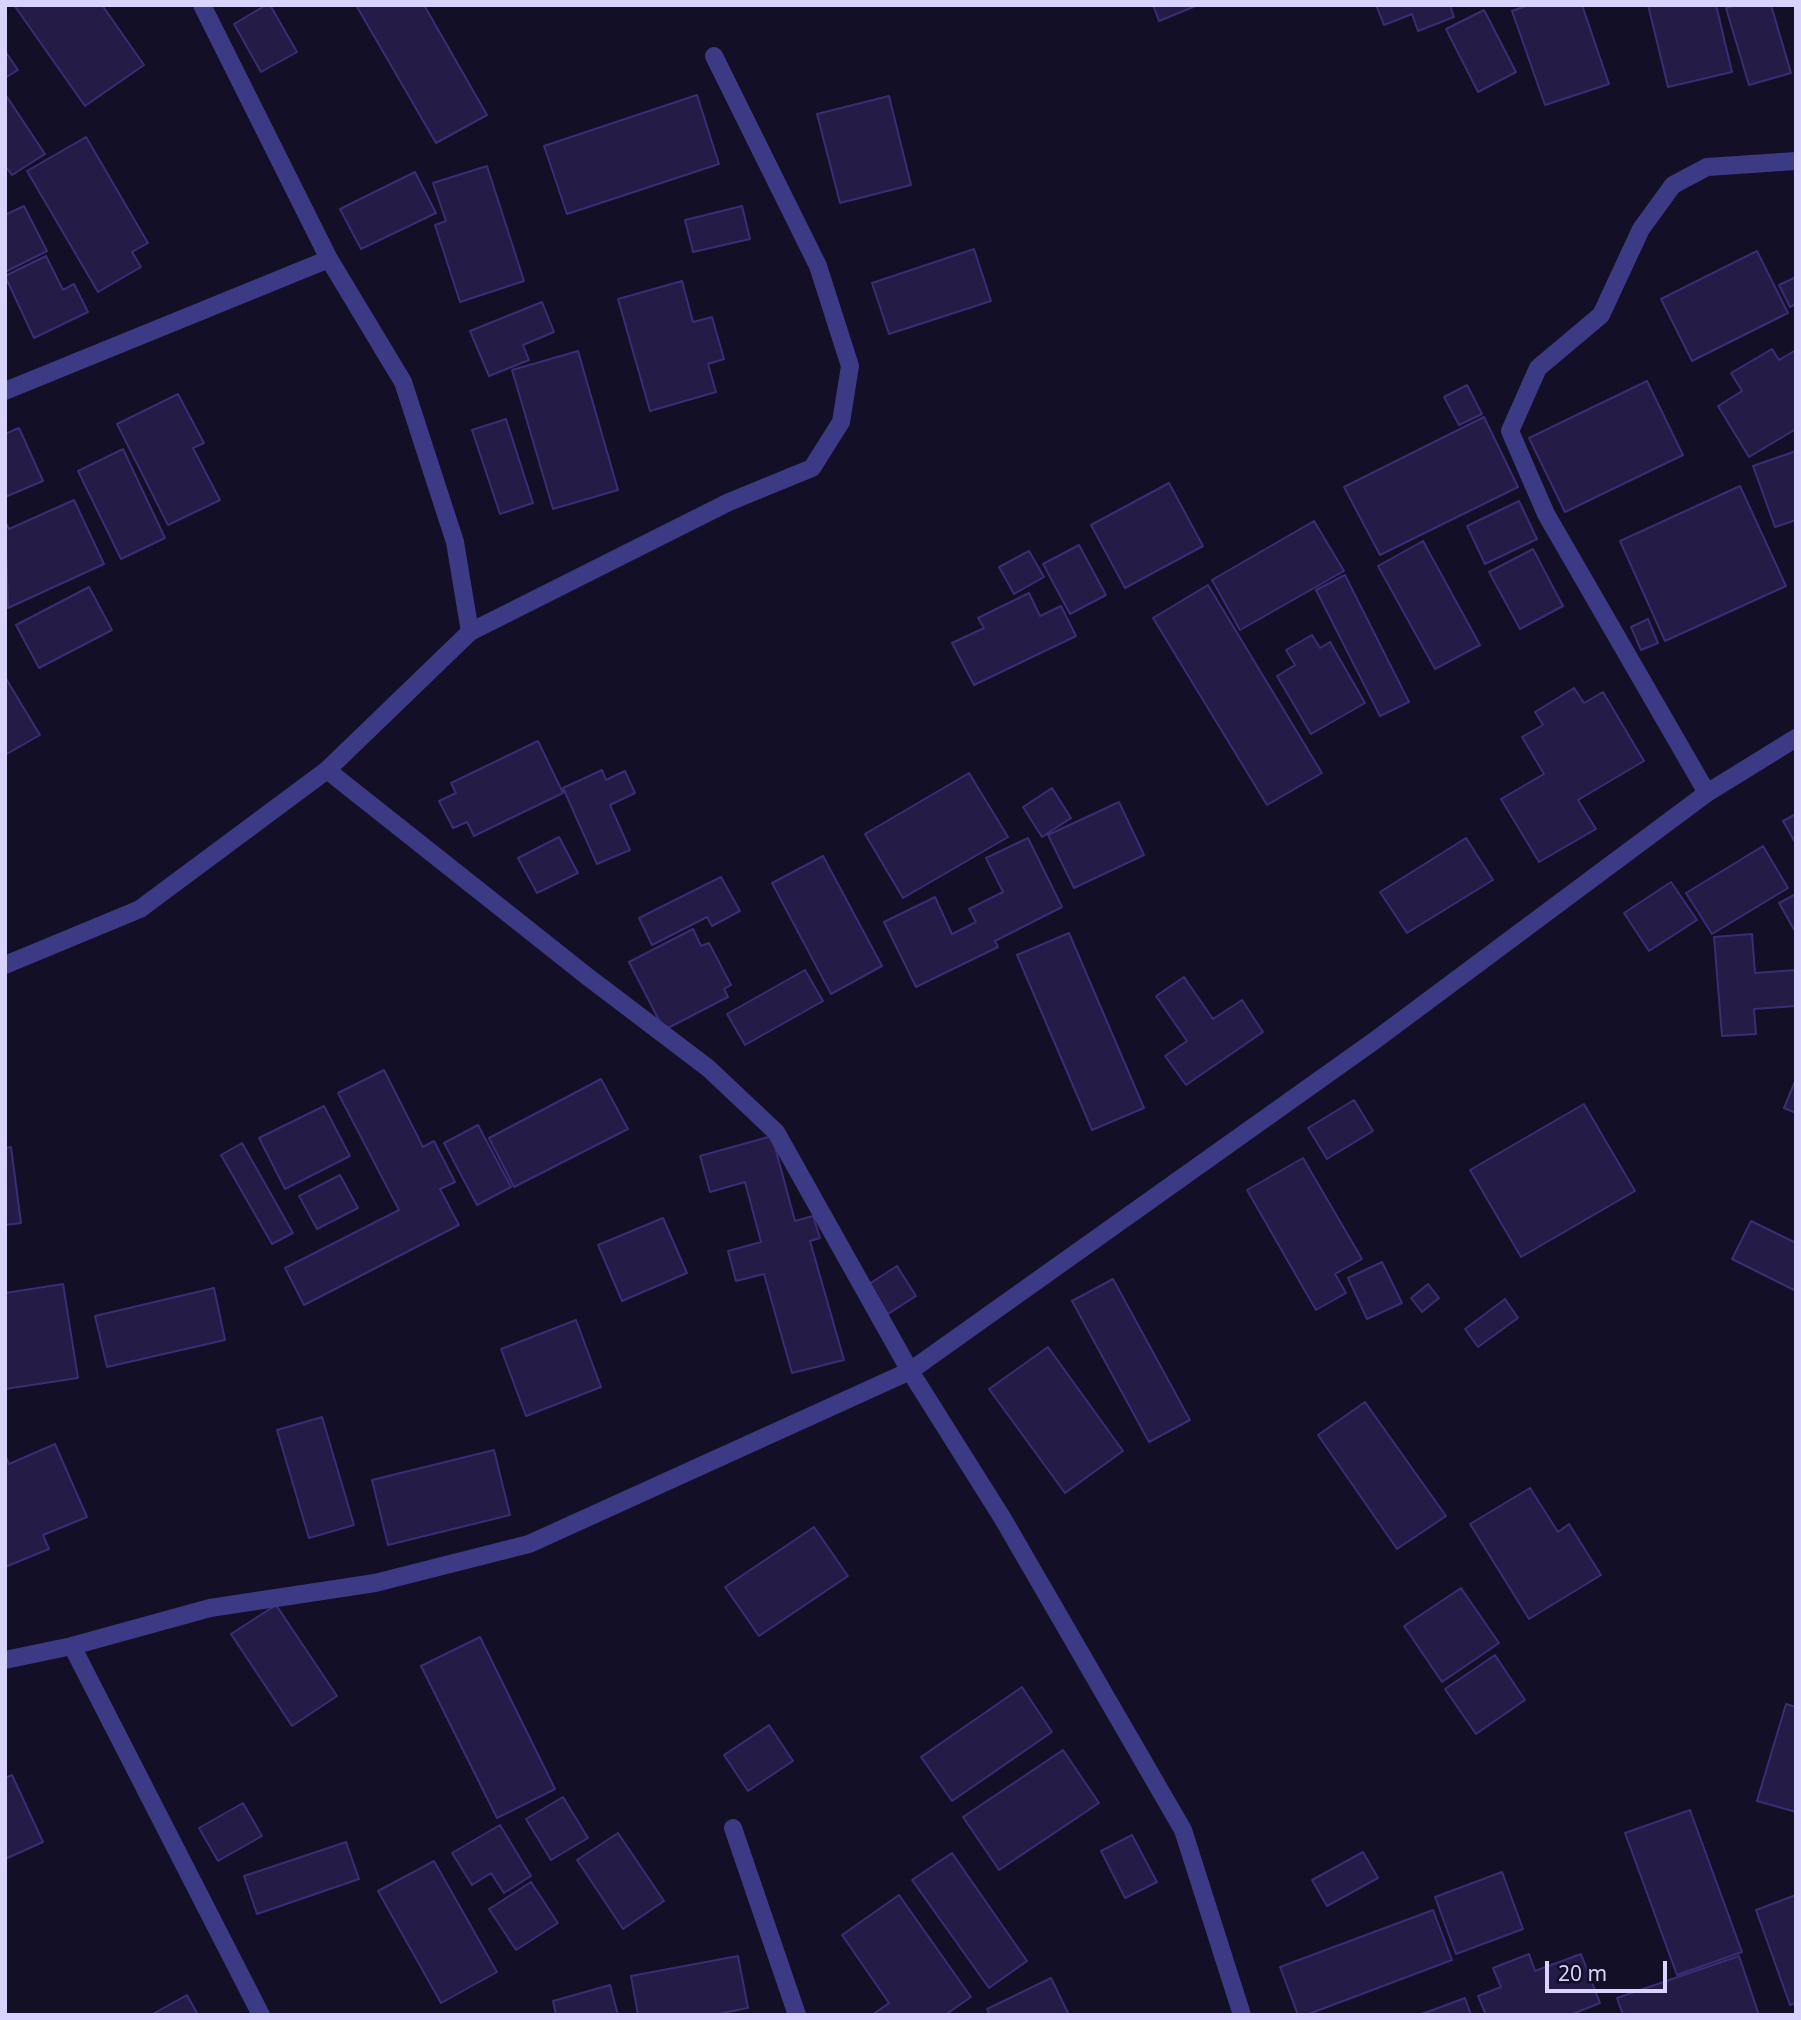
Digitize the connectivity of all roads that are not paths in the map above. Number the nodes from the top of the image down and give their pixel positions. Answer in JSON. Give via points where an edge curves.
{"nodes":[{"id":1,"x":202,"y":5,"type":"edge"},
{"id":2,"x":714,"y":57,"type":"dead end"},
{"id":3,"x":1796,"y":161,"type":"edge"},
{"id":4,"x":329,"y":259,"type":"junction"},
{"id":5,"x":5,"y":391,"type":"edge"},
{"id":6,"x":470,"y":632,"type":"junction"},
{"id":7,"x":1796,"y":738,"type":"edge"},
{"id":8,"x":327,"y":770,"type":"junction"},
{"id":9,"x":1707,"y":793,"type":"junction"},
{"id":10,"x":5,"y":965,"type":"edge"},
{"id":11,"x":910,"y":1371,"type":"junction"},
{"id":12,"x":72,"y":1646,"type":"junction"},
{"id":13,"x":5,"y":1660,"type":"edge"},
{"id":14,"x":733,"y":1828,"type":"dead end"},
{"id":15,"x":261,"y":2015,"type":"edge"},
{"id":16,"x":797,"y":2015,"type":"edge"},
{"id":17,"x":1242,"y":2015,"type":"edge"}],
"edges":[{"from":1,"to":4,"type":"street"},
{"from":2,"to":6,"type":"street","via":[[818,266],[850,366],[841,422],[812,468],[729,502]]},
{"from":3,"to":9,"type":"street","via":[[1707,167],[1673,185],[1642,229],[1601,315],[1538,368],[1510,431],[1546,514]]},
{"from":4,"to":5,"type":"street"},
{"from":4,"to":6,"type":"street","via":[[403,382],[455,542]]},
{"from":6,"to":8,"type":"street"},
{"from":7,"to":9,"type":"street"},
{"from":8,"to":10,"type":"street","via":[[140,909]]},
{"from":8,"to":11,"type":"street","via":[[708,1068],[776,1132]]},
{"from":9,"to":11,"type":"street","via":[[1374,1041]]},
{"from":11,"to":12,"type":"street","via":[[529,1544],[375,1583],[210,1608]]},
{"from":11,"to":17,"type":"street","via":[[1003,1519],[1183,1830]]},
{"from":12,"to":13,"type":"street"},
{"from":12,"to":15,"type":"street"},
{"from":14,"to":16,"type":"street"}]}
